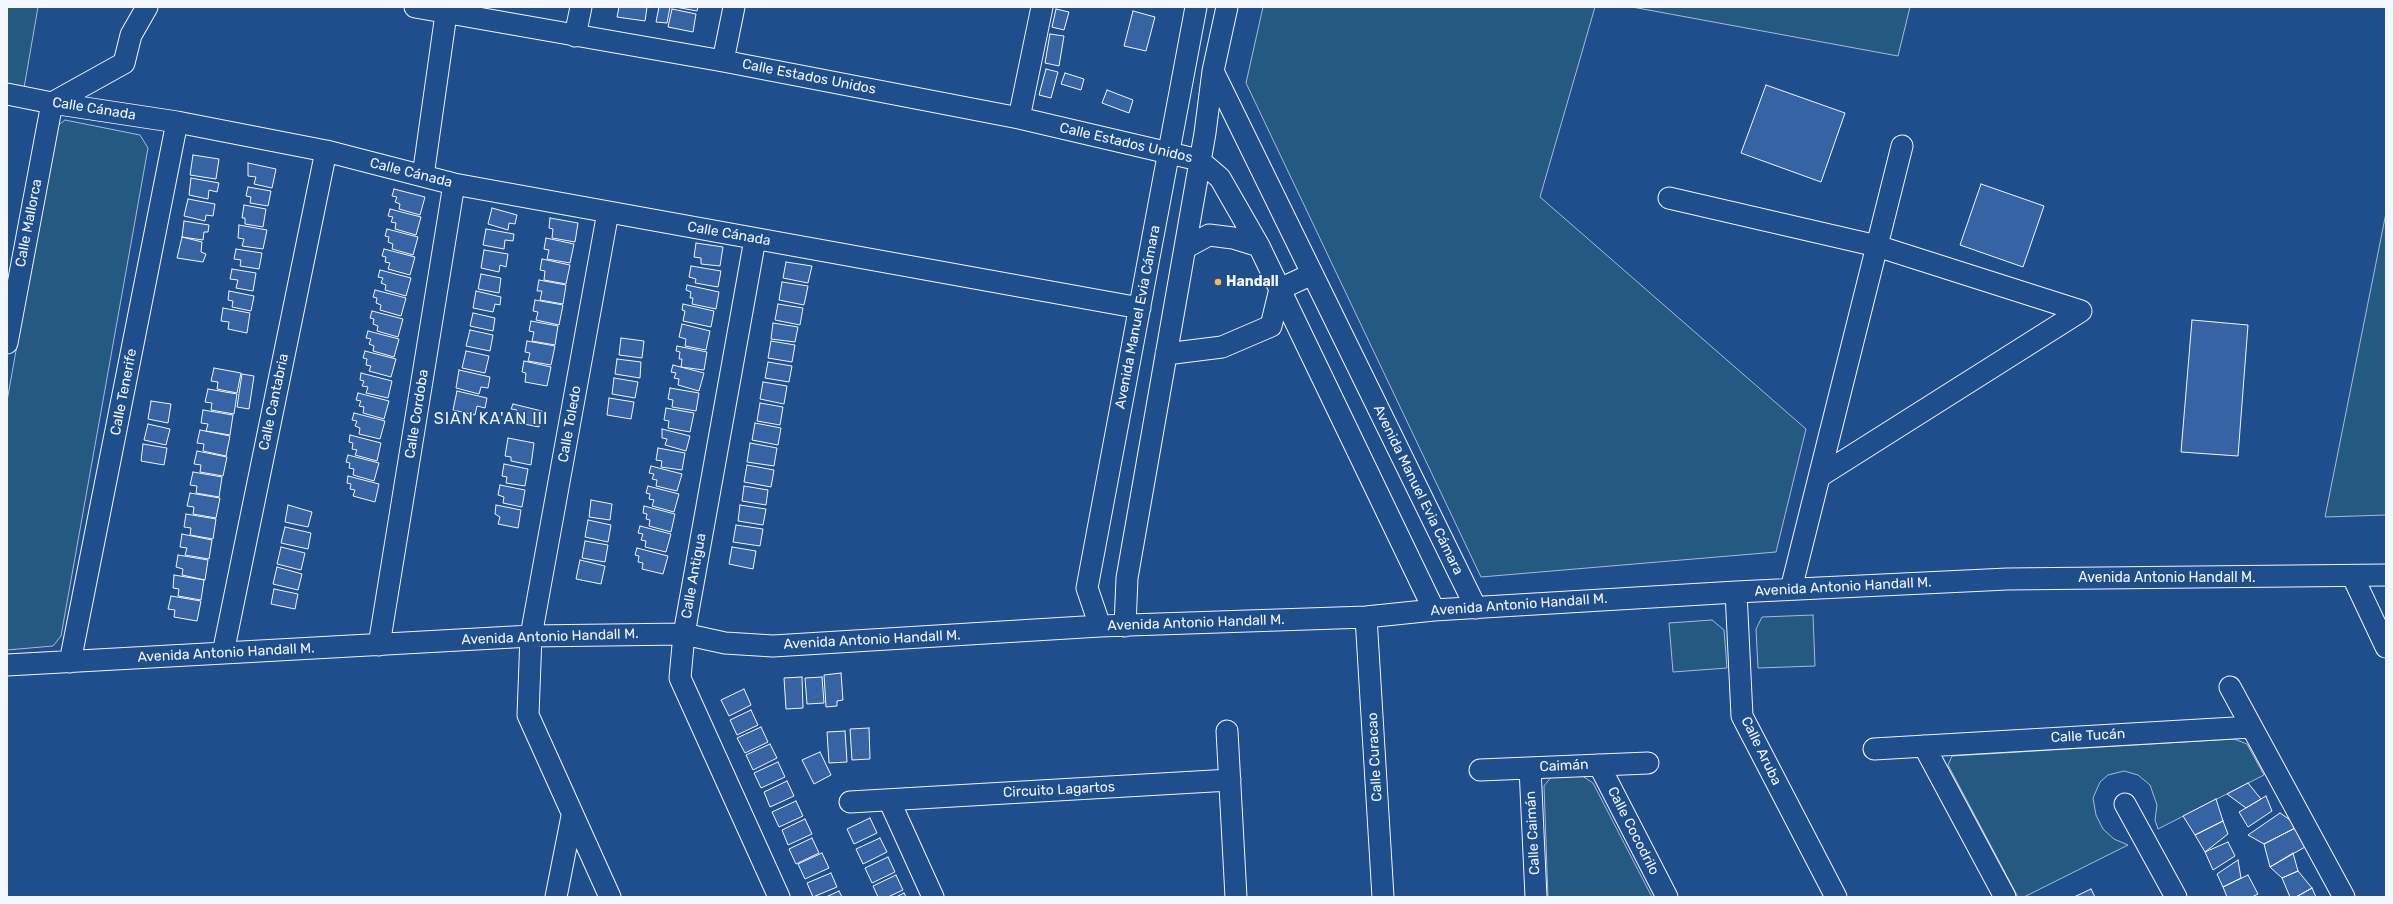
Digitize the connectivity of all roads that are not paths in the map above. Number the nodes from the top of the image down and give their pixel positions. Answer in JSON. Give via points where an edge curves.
{"nodes":[{"id":1,"x":147,"y":7,"type":"edge"},
{"id":2,"x":415,"y":7,"type":"edge"},
{"id":3,"x":581,"y":7,"type":"edge"},
{"id":4,"x":734,"y":7,"type":"edge"},
{"id":5,"x":1042,"y":7,"type":"edge"},
{"id":6,"x":1196,"y":7,"type":"edge"},
{"id":7,"x":1227,"y":7,"type":"edge"},
{"id":8,"x":446,"y":10,"type":"edge"},
{"id":9,"x":575,"y":36,"type":"junction"},
{"id":10,"x":723,"y":61,"type":"junction"},
{"id":11,"x":1213,"y":71,"type":"junction"},
{"id":12,"x":7,"y":94,"type":"edge"},
{"id":13,"x":52,"y":103,"type":"junction"},
{"id":14,"x":1019,"y":118,"type":"junction"},
{"id":15,"x":177,"y":122,"type":"junction"},
{"id":16,"x":1902,"y":146,"type":"dead end"},
{"id":17,"x":326,"y":151,"type":"junction"},
{"id":18,"x":1169,"y":153,"type":"junction"},
{"id":19,"x":1199,"y":160,"type":"junction"},
{"id":20,"x":423,"y":176,"type":"junction"},
{"id":21,"x":454,"y":184,"type":"junction"},
{"id":22,"x":1669,"y":198,"type":"dead end"},
{"id":23,"x":608,"y":212,"type":"junction"},
{"id":24,"x":755,"y":239,"type":"junction"},
{"id":25,"x":1260,"y":246,"type":"junction"},
{"id":26,"x":1877,"y":246,"type":"junction"},
{"id":27,"x":1185,"y":248,"type":"junction"},
{"id":28,"x":1312,"y":274,"type":"junction"},
{"id":29,"x":1280,"y":290,"type":"junction"},
{"id":30,"x":1140,"y":308,"type":"junction"},
{"id":31,"x":7,"y":343,"type":"edge"},
{"id":32,"x":1166,"y":354,"type":"junction"},
{"id":33,"x":1820,"y":476,"type":"junction"},
{"id":34,"x":2386,"y":575,"type":"edge"},
{"id":35,"x":2353,"y":577,"type":"junction"},
{"id":36,"x":1792,"y":589,"type":"junction"},
{"id":37,"x":1736,"y":592,"type":"junction"},
{"id":38,"x":1476,"y":608,"type":"junction"},
{"id":39,"x":1434,"y":610,"type":"junction"},
{"id":40,"x":1366,"y":617,"type":"junction"},
{"id":41,"x":1100,"y":626,"type":"junction"},
{"id":42,"x":1125,"y":626,"type":"junction"},
{"id":43,"x":684,"y":634,"type":"junction"},
{"id":44,"x":531,"y":636,"type":"junction"},
{"id":45,"x":379,"y":645,"type":"junction"},
{"id":46,"x":2386,"y":647,"type":"edge"},
{"id":47,"x":223,"y":653,"type":"junction"},
{"id":48,"x":70,"y":662,"type":"junction"},
{"id":49,"x":7,"y":665,"type":"edge"},
{"id":50,"x":2230,"y":687,"type":"dead end"},
{"id":51,"x":2251,"y":726,"type":"junction"},
{"id":52,"x":1227,"y":731,"type":"dead end"},
{"id":53,"x":1924,"y":746,"type":"junction"},
{"id":54,"x":1874,"y":749,"type":"dead end"},
{"id":55,"x":1648,"y":762,"type":"dead end"},
{"id":56,"x":1599,"y":765,"type":"junction"},
{"id":57,"x":1530,"y":768,"type":"junction"},
{"id":58,"x":1480,"y":770,"type":"dead end"},
{"id":59,"x":1230,"y":780,"type":"junction"},
{"id":60,"x":889,"y":800,"type":"junction"},
{"id":61,"x":850,"y":802,"type":"dead end"},
{"id":62,"x":2125,"y":804,"type":"dead end"},
{"id":63,"x":572,"y":816,"type":"junction"},
{"id":64,"x":556,"y":897,"type":"edge"},
{"id":65,"x":610,"y":897,"type":"edge"},
{"id":66,"x":779,"y":897,"type":"edge"},
{"id":67,"x":933,"y":897,"type":"edge"},
{"id":68,"x":1236,"y":897,"type":"edge"},
{"id":69,"x":1383,"y":897,"type":"edge"},
{"id":70,"x":1536,"y":897,"type":"edge"},
{"id":71,"x":1667,"y":897,"type":"edge"},
{"id":72,"x":1836,"y":897,"type":"edge"},
{"id":73,"x":2005,"y":897,"type":"edge"},
{"id":74,"x":2176,"y":897,"type":"edge"},
{"id":75,"x":2344,"y":897,"type":"edge"}],
"edges":[{"from":1,"to":13,"type":"street","via":[[131,35],[124,63]]},
{"from":2,"to":8,"type":"street","name":"Calle Estados Unidos"},
{"from":3,"to":9,"type":"street"},
{"from":4,"to":10,"type":"street"},
{"from":5,"to":14,"type":"street"},
{"from":6,"to":18,"type":"street","name":"Avenida Manuel Evia Cámara"},
{"from":7,"to":11,"type":"street"},
{"from":8,"to":9,"type":"street","name":"Calle Estados Unidos"},
{"from":8,"to":20,"type":"street"},
{"from":9,"to":10,"type":"street","name":"Calle Estados Unidos"},
{"from":10,"to":14,"type":"street","name":"Calle Estados Unidos"},
{"from":11,"to":19,"type":"street"},
{"from":11,"to":28,"type":"street","name":"Avenida Manuel Evia Cámara"},
{"from":12,"to":13,"type":"street","name":"Calle Cánada"},
{"from":13,"to":15,"type":"street","name":"Calle Cánada"},
{"from":13,"to":31,"type":"street","name":"Calle Mallorca"},
{"from":14,"to":18,"type":"street","name":"Calle Estados Unidos"},
{"from":15,"to":17,"type":"street","name":"Calle Cánada"},
{"from":15,"to":48,"type":"street","name":"Calle Tenerife"},
{"from":16,"to":26,"type":"street"},
{"from":17,"to":20,"type":"street","name":"Calle Cánada"},
{"from":17,"to":47,"type":"street","name":"Calle Cantabria"},
{"from":18,"to":19,"type":"street","name":"Calle Estados Unidos"},
{"from":18,"to":30,"type":"street","name":"Avenida Manuel Evia Cámara"},
{"from":19,"to":25,"type":"street","via":[[1220,178]]},
{"from":19,"to":27,"type":"street"},
{"from":20,"to":21,"type":"street","name":"Calle Cánada"},
{"from":21,"to":23,"type":"street","name":"Calle Cánada"},
{"from":21,"to":45,"type":"street","name":"Calle Cordoba"},
{"from":22,"to":26,"type":"street"},
{"from":23,"to":24,"type":"street","name":"Calle Cánada"},
{"from":23,"to":44,"type":"street","name":"Calle Toledo"},
{"from":24,"to":30,"type":"street","name":"Calle Cánada"},
{"from":24,"to":43,"type":"street","name":"Calle Antigua"},
{"from":25,"to":27,"type":"street","via":[[1233,238],[1209,235]]},
{"from":25,"to":29,"type":"street"},
{"from":26,"to":33,"type":"street"},
{"from":26,"to":33,"type":"street","via":[[2081,311]]},
{"from":27,"to":32,"type":"street"},
{"from":28,"to":29,"type":"street"},
{"from":28,"to":38,"type":"street","name":"Avenida Manuel Evia Cámara"},
{"from":29,"to":32,"type":"street","via":[[1272,326],[1222,347]]},
{"from":29,"to":39,"type":"street"},
{"from":30,"to":41,"type":"street","name":"Avenida Manuel Evia Cámara","via":[[1087,588]]},
{"from":32,"to":42,"type":"street","via":[[1127,578]]},
{"from":33,"to":36,"type":"street"},
{"from":34,"to":35,"type":"street","name":"Avenida Antonio Handall M."},
{"from":35,"to":36,"type":"street","name":"Avenida Antonio Handall M.","via":[[2007,579]]},
{"from":35,"to":46,"type":"street"},
{"from":36,"to":37,"type":"street","name":"Avenida Antonio Handall M."},
{"from":37,"to":38,"type":"street","name":"Avenida Antonio Handall M."},
{"from":37,"to":72,"type":"street","name":"Calle Aruba","via":[[1742,716]]},
{"from":38,"to":39,"type":"street","name":"Avenida Antonio Handall M."},
{"from":39,"to":40,"type":"street","name":"Avenida Antonio Handall M."},
{"from":40,"to":42,"type":"street","name":"Avenida Antonio Handall M."},
{"from":40,"to":69,"type":"street","name":"Calle Curacao"},
{"from":41,"to":42,"type":"street","name":"Avenida Antonio Handall M."},
{"from":41,"to":43,"type":"street","name":"Avenida Antonio Handall M.","via":[[773,646],[725,643]]},
{"from":43,"to":44,"type":"street","name":"Avenida Antonio Handall M."},
{"from":43,"to":66,"type":"street","name":"Calle Antigua","via":[[680,678]]},
{"from":44,"to":45,"type":"street","name":"Avenida Antonio Handall M."},
{"from":44,"to":63,"type":"street","name":"Calle Toledo","via":[[528,715]]},
{"from":45,"to":47,"type":"street","name":"Avenida Antonio Handall M."},
{"from":47,"to":48,"type":"street","name":"Avenida Antonio Handall M."},
{"from":48,"to":49,"type":"street","name":"Avenida Antonio Handall M."},
{"from":50,"to":51,"type":"street"},
{"from":51,"to":53,"type":"street","name":"Calle Tucán"},
{"from":51,"to":75,"type":"street"},
{"from":52,"to":59,"type":"street"},
{"from":53,"to":54,"type":"street","name":"Calle Tucán"},
{"from":53,"to":73,"type":"street"},
{"from":55,"to":56,"type":"street","name":"Caimán"},
{"from":56,"to":57,"type":"street","name":"Caimán"},
{"from":56,"to":71,"type":"street","name":"Calle Cocodrilo"},
{"from":57,"to":58,"type":"street","name":"Caimán"},
{"from":57,"to":70,"type":"street","name":"Calle Caimán"},
{"from":59,"to":60,"type":"street","name":"Circuito Lagartos"},
{"from":59,"to":68,"type":"street"},
{"from":60,"to":61,"type":"street","name":"Circuito Lagartos"},
{"from":60,"to":67,"type":"street"},
{"from":62,"to":74,"type":"street"},
{"from":63,"to":64,"type":"street"},
{"from":63,"to":65,"type":"street","name":"Calle Toledo"}]}
